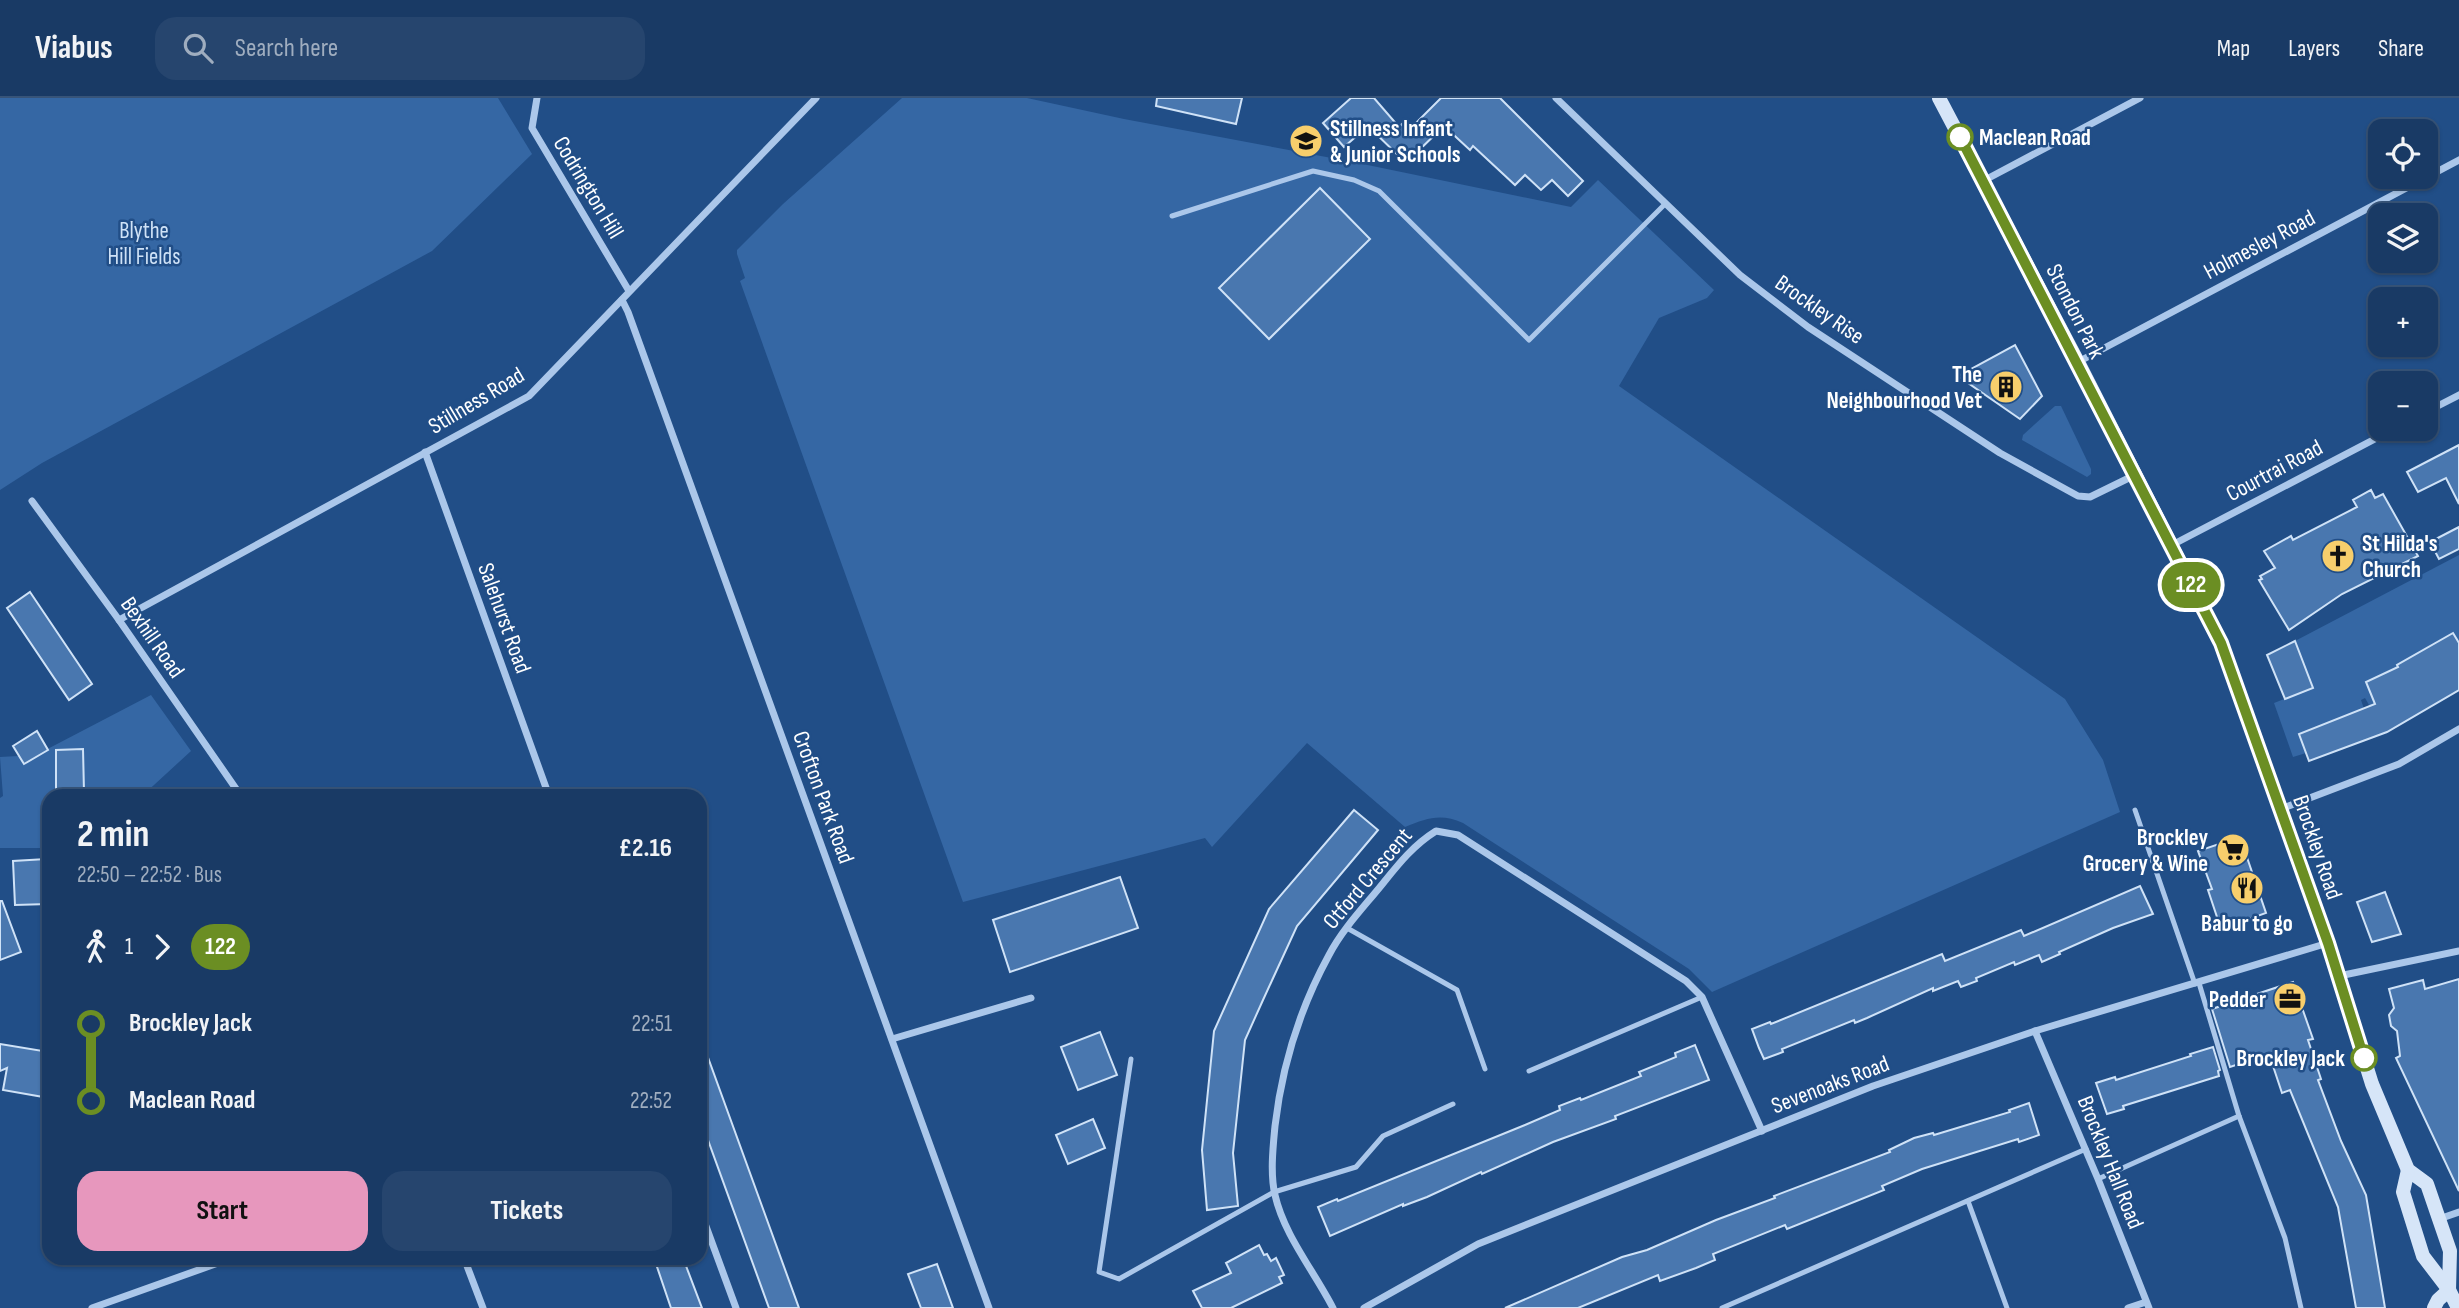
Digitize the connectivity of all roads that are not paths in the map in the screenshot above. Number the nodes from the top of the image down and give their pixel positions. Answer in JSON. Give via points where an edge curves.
{"nodes":[{"id":1,"x":537,"y":98,"type":"edge"},
{"id":2,"x":817,"y":98,"type":"edge"},
{"id":3,"x":1556,"y":98,"type":"edge"},
{"id":4,"x":1939,"y":98,"type":"edge"},
{"id":5,"x":2140,"y":98,"type":"edge"},
{"id":6,"x":2459,"y":160,"type":"edge"},
{"id":7,"x":1983,"y":181,"type":"junction"},
{"id":8,"x":1665,"y":204,"type":"junction"},
{"id":9,"x":1172,"y":216,"type":"dead end"},
{"id":10,"x":629,"y":291,"type":"junction"},
{"id":11,"x":622,"y":300,"type":"junction"},
{"id":12,"x":2078,"y":362,"type":"junction"},
{"id":13,"x":2459,"y":395,"type":"edge"},
{"id":14,"x":2438,"y":406,"type":"edge"},
{"id":15,"x":2371,"y":441,"type":"edge"},
{"id":16,"x":425,"y":452,"type":"junction"},
{"id":17,"x":2135,"y":475,"type":"junction"},
{"id":18,"x":32,"y":501,"type":"dead end"},
{"id":19,"x":2171,"y":546,"type":"junction"},
{"id":20,"x":119,"y":620,"type":"junction"},
{"id":21,"x":2459,"y":729,"type":"edge"},
{"id":22,"x":237,"y":789,"type":"edge"},
{"id":23,"x":546,"y":789,"type":"edge"},
{"id":24,"x":2281,"y":809,"type":"junction"},
{"id":25,"x":2135,"y":810,"type":"dead end"},
{"id":26,"x":1347,"y":928,"type":"junction"},
{"id":27,"x":2328,"y":943,"type":"junction"},
{"id":28,"x":2459,"y":951,"type":"edge"},
{"id":29,"x":2339,"y":976,"type":"junction"},
{"id":30,"x":2197,"y":983,"type":"junction"},
{"id":31,"x":1702,"y":997,"type":"junction"},
{"id":32,"x":1031,"y":998,"type":"dead end"},
{"id":33,"x":2035,"y":1031,"type":"junction"},
{"id":34,"x":892,"y":1039,"type":"junction"},
{"id":35,"x":1131,"y":1059,"type":"dead end"},
{"id":36,"x":1485,"y":1069,"type":"dead end"},
{"id":37,"x":1529,"y":1070,"type":"dead end"},
{"id":38,"x":1452,"y":1104,"type":"dead end"},
{"id":39,"x":2239,"y":1116,"type":"junction"},
{"id":40,"x":1762,"y":1131,"type":"junction"},
{"id":41,"x":2086,"y":1149,"type":"junction"},
{"id":42,"x":2408,"y":1170,"type":"junction"},
{"id":43,"x":2098,"y":1179,"type":"junction"},
{"id":44,"x":1274,"y":1192,"type":"junction"},
{"id":45,"x":1968,"y":1201,"type":"junction"},
{"id":46,"x":2459,"y":1212,"type":"edge"},
{"id":47,"x":2439,"y":1219,"type":"junction"},
{"id":48,"x":707,"y":1229,"type":"edge"},
{"id":49,"x":212,"y":1265,"type":"edge"},
{"id":50,"x":467,"y":1265,"type":"edge"},
{"id":51,"x":2454,"y":1293,"type":"edge"},
{"id":52,"x":2147,"y":1305,"type":"edge"},
{"id":53,"x":92,"y":1308,"type":"edge"},
{"id":54,"x":482,"y":1308,"type":"edge"},
{"id":55,"x":736,"y":1308,"type":"edge"},
{"id":56,"x":989,"y":1308,"type":"edge"},
{"id":57,"x":1333,"y":1308,"type":"edge"},
{"id":58,"x":1364,"y":1308,"type":"edge"},
{"id":59,"x":1722,"y":1308,"type":"edge"},
{"id":60,"x":2007,"y":1308,"type":"edge"},
{"id":61,"x":2128,"y":1308,"type":"edge"},
{"id":62,"x":2301,"y":1308,"type":"edge"},
{"id":63,"x":2434,"y":1308,"type":"edge"},
{"id":64,"x":2458,"y":1308,"type":"edge"}],
"edges":[{"from":1,"to":10,"type":"street","name":"Codrington Hill","via":[[532,128]]},
{"from":2,"to":10,"type":"street","name":"Stillness Road"},
{"from":3,"to":8,"type":"street","name":"Brockley Rise"},
{"from":4,"to":7,"type":"main road","name":"Stondon Park"},
{"from":5,"to":7,"type":"street"},
{"from":6,"to":12,"type":"street","name":"Holmesley Road"},
{"from":7,"to":12,"type":"main road","name":"Stondon Park"},
{"from":8,"to":9,"type":"lane","via":[[1529,340],[1379,191],[1354,180],[1313,171]]},
{"from":8,"to":17,"type":"street","name":"Brockley Rise","via":[[1740,275],[1808,327],[2000,453],[2078,496],[2090,497]]},
{"from":10,"to":11,"type":"street","name":"Stillness Road"},
{"from":11,"to":16,"type":"street","name":"Stillness Road","via":[[529,396]]},
{"from":11,"to":34,"type":"street","name":"Crofton Park Road"},
{"from":12,"to":17,"type":"main road","name":"Stondon Park"},
{"from":13,"to":14,"type":"street"},
{"from":15,"to":19,"type":"street","name":"Courtrai Road"},
{"from":16,"to":20,"type":"street","name":"Stillness Road"},
{"from":16,"to":23,"type":"street","name":"Salehurst Road"},
{"from":17,"to":19,"type":"main road","name":"Stondon Park"},
{"from":18,"to":20,"type":"street","name":"Bexhill Road"},
{"from":19,"to":24,"type":"main road","name":"Brockley Road","via":[[2221,643]]},
{"from":20,"to":22,"type":"street","name":"Bexhill Road"},
{"from":21,"to":24,"type":"street","via":[[2399,764]]},
{"from":24,"to":27,"type":"main road","name":"Brockley Road"},
{"from":25,"to":30,"type":"lane"},
{"from":26,"to":31,"type":"street","name":"Otford Crescent","via":[[1417,843],[1436,831],[1458,835],[1686,981]]},
{"from":26,"to":36,"type":"lane","via":[[1457,990]]},
{"from":26,"to":44,"type":"street","name":"Otford Crescent","via":[[1329,954],[1295,1028],[1279,1092]]},
{"from":27,"to":29,"type":"main road","name":"Brockley Road"},
{"from":27,"to":30,"type":"street","name":"Sevenoaks Road"},
{"from":28,"to":29,"type":"street"},
{"from":29,"to":42,"type":"main road","name":"Brockley Road","via":[[2372,1084]]},
{"from":30,"to":33,"type":"street","name":"Sevenoaks Road"},
{"from":30,"to":39,"type":"lane"},
{"from":31,"to":37,"type":"lane"},
{"from":31,"to":40,"type":"street","name":"Otford Crescent"},
{"from":32,"to":34,"type":"street"},
{"from":33,"to":40,"type":"street","name":"Sevenoaks Road","via":[[1873,1086]]},
{"from":33,"to":41,"type":"street","name":"Brockley Hall Road"},
{"from":34,"to":56,"type":"street","name":"Crofton Park Road"},
{"from":35,"to":44,"type":"lane","via":[[1099,1272],[1119,1279]]},
{"from":38,"to":44,"type":"lane","via":[[1383,1136],[1356,1167]]},
{"from":39,"to":43,"type":"lane"},
{"from":39,"to":62,"type":"lane","via":[[2285,1238]]},
{"from":40,"to":58,"type":"street","name":"Sevenoaks Road","via":[[1478,1244]]},
{"from":41,"to":43,"type":"street","name":"Brockley Hall Road"},
{"from":41,"to":45,"type":"lane"},
{"from":42,"to":47,"type":"main road","name":"Brockley Road","via":[[2427,1184]]},
{"from":42,"to":51,"type":"main road","name":"Brockley Road","via":[[2403,1192],[2423,1256]]},
{"from":43,"to":52,"type":"street","name":"Brockley Hall Road"},
{"from":44,"to":57,"type":"street","name":"Otford Crescent","via":[[1281,1214]]},
{"from":45,"to":59,"type":"lane"},
{"from":45,"to":60,"type":"lane"},
{"from":46,"to":47,"type":"street"},
{"from":47,"to":51,"type":"main road","name":"Brockley Road"},
{"from":48,"to":55,"type":"street"},
{"from":49,"to":53,"type":"street"},
{"from":50,"to":54,"type":"street"},
{"from":51,"to":63,"type":"main road","via":[[2438,1300]]},
{"from":51,"to":64,"type":"main road","name":"Brockley Road"},
{"from":52,"to":61,"type":"street"}]}
